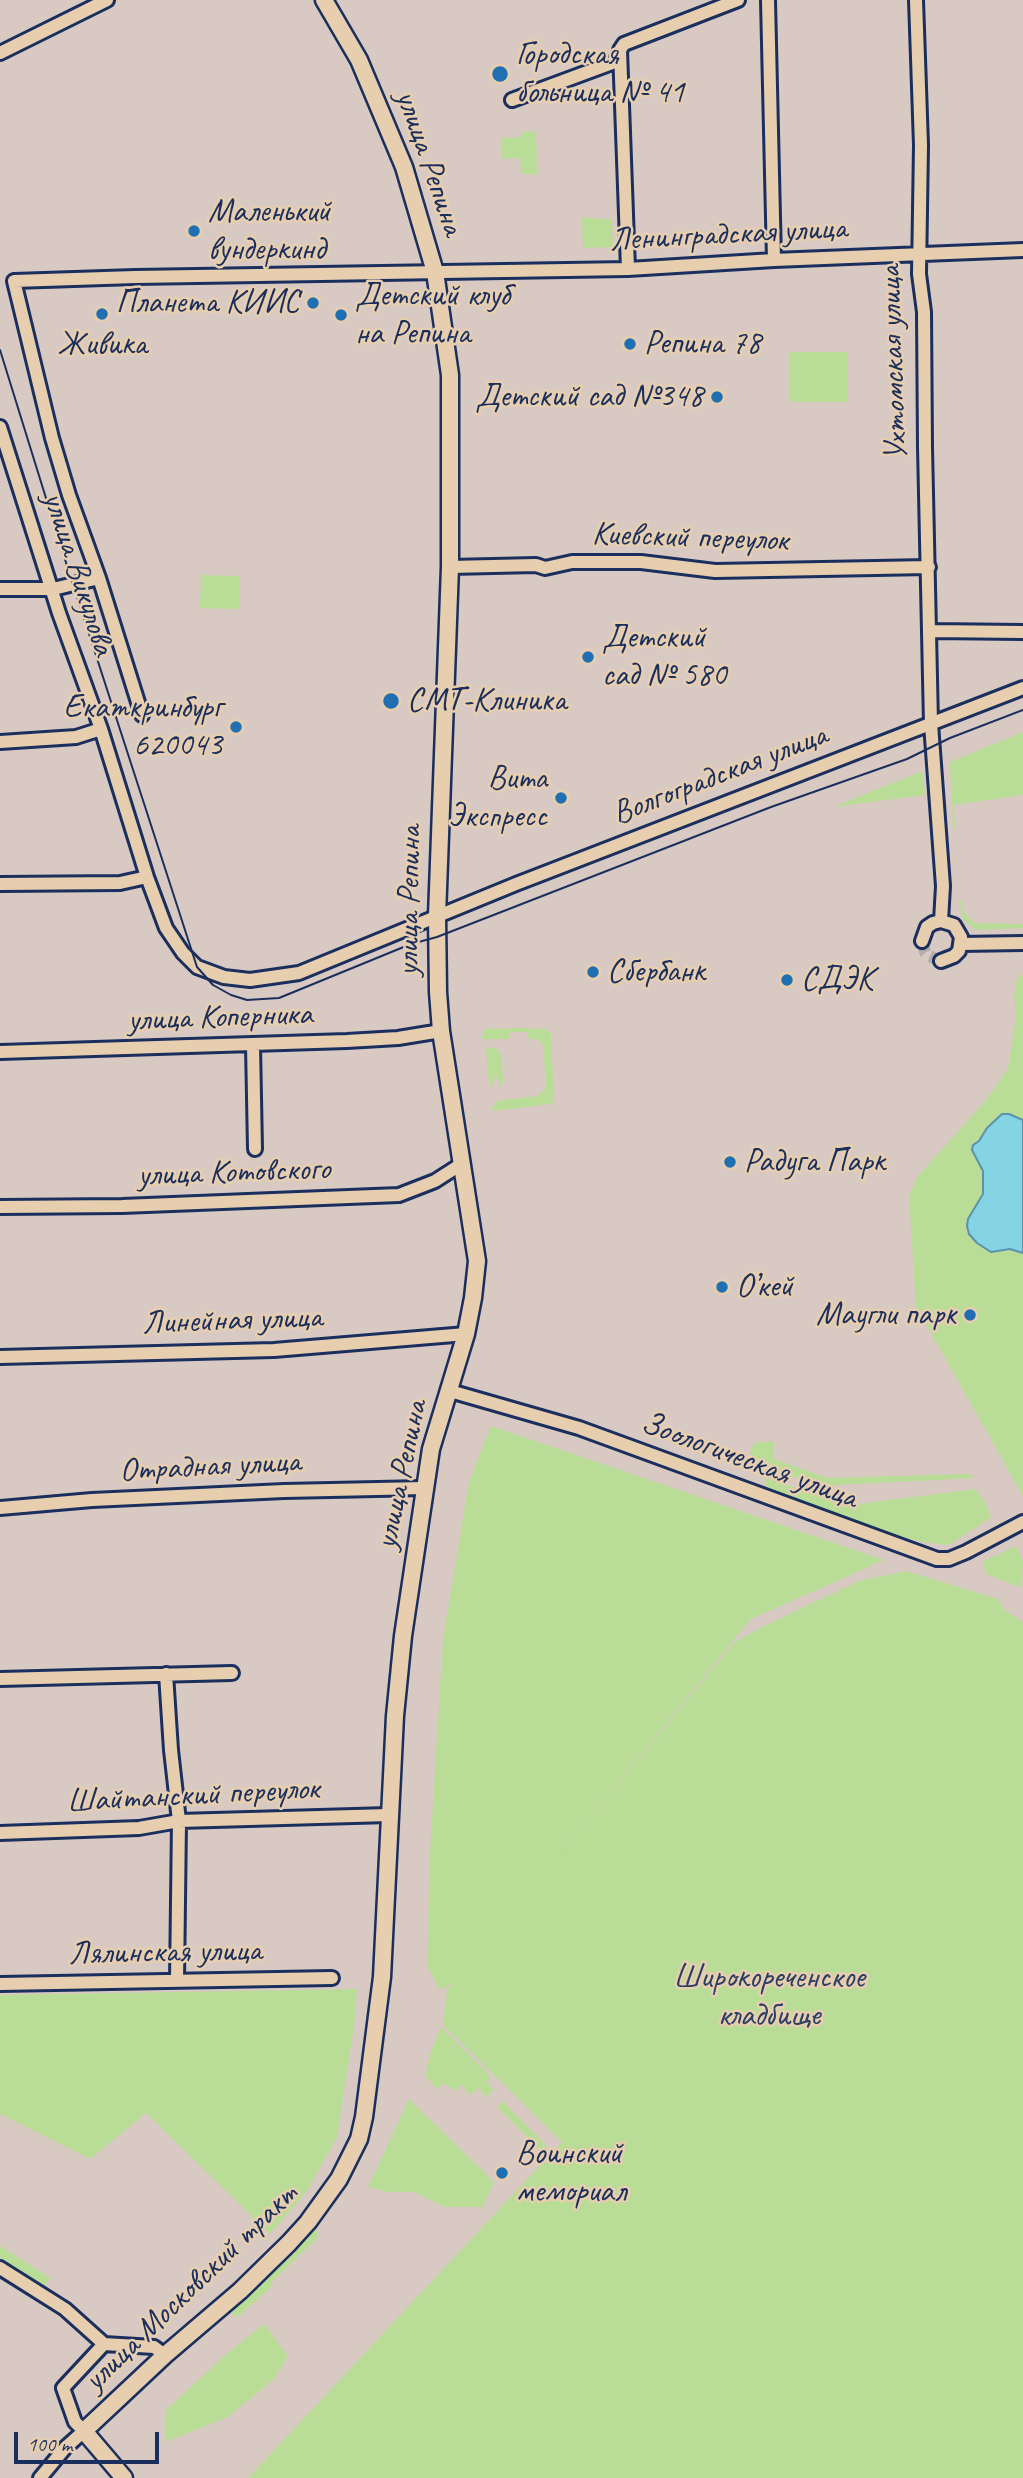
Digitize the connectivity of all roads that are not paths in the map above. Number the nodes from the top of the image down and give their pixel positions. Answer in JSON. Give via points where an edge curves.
{"nodes":[{"id":1,"x":107,"y":0,"type":"edge"},
{"id":2,"x":324,"y":0,"type":"edge"},
{"id":3,"x":738,"y":0,"type":"edge"},
{"id":4,"x":768,"y":0,"type":"edge"},
{"id":5,"x":916,"y":0,"type":"edge"},
{"id":6,"x":0,"y":53,"type":"edge"},
{"id":7,"x":620,"y":60,"type":"junction"},
{"id":8,"x":512,"y":100,"type":"dead end"},
{"id":9,"x":1023,"y":250,"type":"edge"},
{"id":10,"x":919,"y":254,"type":"junction"},
{"id":11,"x":774,"y":260,"type":"junction"},
{"id":12,"x":628,"y":269,"type":"junction"},
{"id":13,"x":435,"y":272,"type":"junction"},
{"id":14,"x":0,"y":427,"type":"edge"},
{"id":15,"x":450,"y":567,"type":"junction"},
{"id":16,"x":929,"y":567,"type":"junction"},
{"id":17,"x":99,"y":578,"type":"junction"},
{"id":18,"x":0,"y":589,"type":"edge"},
{"id":19,"x":53,"y":589,"type":"junction"},
{"id":20,"x":930,"y":631,"type":"junction"},
{"id":21,"x":1023,"y":632,"type":"edge"},
{"id":22,"x":1023,"y":688,"type":"edge"},
{"id":23,"x":142,"y":715,"type":"dead end"},
{"id":24,"x":931,"y":724,"type":"junction"},
{"id":25,"x":101,"y":729,"type":"junction"},
{"id":26,"x":0,"y":742,"type":"edge"},
{"id":27,"x":146,"y":877,"type":"junction"},
{"id":28,"x":0,"y":884,"type":"edge"},
{"id":29,"x":437,"y":916,"type":"junction"},
{"id":30,"x":941,"y":921,"type":"junction"},
{"id":31,"x":922,"y":941,"type":"dead end"},
{"id":32,"x":1023,"y":943,"type":"edge"},
{"id":33,"x":961,"y":944,"type":"junction"},
{"id":34,"x":941,"y":961,"type":"dead end"},
{"id":35,"x":441,"y":1031,"type":"junction"},
{"id":36,"x":253,"y":1045,"type":"junction"},
{"id":37,"x":0,"y":1052,"type":"edge"},
{"id":38,"x":255,"y":1149,"type":"dead end"},
{"id":39,"x":463,"y":1163,"type":"junction"},
{"id":40,"x":0,"y":1207,"type":"edge"},
{"id":41,"x":466,"y":1334,"type":"junction"},
{"id":42,"x":0,"y":1357,"type":"edge"},
{"id":43,"x":450,"y":1391,"type":"junction"},
{"id":44,"x":424,"y":1488,"type":"junction"},
{"id":45,"x":0,"y":1508,"type":"edge"},
{"id":46,"x":1023,"y":1522,"type":"edge"},
{"id":47,"x":232,"y":1673,"type":"dead end"},
{"id":48,"x":166,"y":1674,"type":"junction"},
{"id":49,"x":0,"y":1679,"type":"edge"},
{"id":50,"x":389,"y":1815,"type":"junction"},
{"id":51,"x":179,"y":1821,"type":"junction"},
{"id":52,"x":0,"y":1833,"type":"edge"},
{"id":53,"x":331,"y":1978,"type":"dead end"},
{"id":54,"x":177,"y":1981,"type":"junction"},
{"id":55,"x":0,"y":1984,"type":"edge"},
{"id":56,"x":0,"y":2268,"type":"edge"},
{"id":57,"x":104,"y":2344,"type":"junction"},
{"id":58,"x":160,"y":2351,"type":"junction"},
{"id":59,"x":84,"y":2431,"type":"junction"},
{"id":60,"x":40,"y":2478,"type":"edge"},
{"id":61,"x":124,"y":2478,"type":"edge"}],
"edges":[{"from":1,"to":6,"type":"street"},
{"from":2,"to":13,"type":"main road","name":"улица Репина","via":[[359,60],[404,167]]},
{"from":3,"to":7,"type":"street","via":[[624,44]]},
{"from":4,"to":11,"type":"street"},
{"from":5,"to":10,"type":"street","name":"Ухтомская улица"},
{"from":7,"to":8,"type":"street"},
{"from":7,"to":12,"type":"street"},
{"from":9,"to":10,"type":"street","name":"Ленинградская улица"},
{"from":10,"to":11,"type":"street","name":"Ленинградская улица"},
{"from":10,"to":16,"type":"street","name":"Ухтомская улица"},
{"from":11,"to":12,"type":"street","name":"Ленинградская улица"},
{"from":12,"to":13,"type":"street","name":"Ленинградская улица"},
{"from":13,"to":15,"type":"main road","name":"улица Репина","via":[[450,375]]},
{"from":13,"to":17,"type":"street","name":"Ленинградская улица","via":[[14,281],[52,438]]},
{"from":14,"to":19,"type":"street","name":"улица Викулова"},
{"from":15,"to":16,"type":"street","name":"Киевский переулок","via":[[641,562],[715,571]]},
{"from":15,"to":29,"type":"main road","name":"улица Репина"},
{"from":16,"to":20,"type":"street","name":"Ухтомская улица"},
{"from":17,"to":19,"type":"street"},
{"from":17,"to":23,"type":"street"},
{"from":18,"to":19,"type":"street"},
{"from":19,"to":25,"type":"street","name":"улица Викулова"},
{"from":20,"to":21,"type":"street"},
{"from":20,"to":24,"type":"street","name":"Ухтомская улица"},
{"from":22,"to":24,"type":"street","name":"Волгоградская улица"},
{"from":24,"to":29,"type":"street","name":"Волгоградская улица"},
{"from":24,"to":30,"type":"street","name":"Ухтомская улица","via":[[943,886]]},
{"from":25,"to":26,"type":"street","via":[[76,737]]},
{"from":25,"to":27,"type":"street","name":"улица Викулова"},
{"from":27,"to":28,"type":"street","via":[[120,883]]},
{"from":27,"to":29,"type":"street","name":"улица Викулова","via":[[166,928],[183,953],[197,967],[236,979],[299,973]]},
{"from":29,"to":35,"type":"main road","name":"улица Репина"},
{"from":30,"to":31,"type":"street","via":[[927,928]]},
{"from":30,"to":33,"type":"street","via":[[958,930]]},
{"from":32,"to":33,"type":"street"},
{"from":33,"to":34,"type":"street","via":[[954,956]]},
{"from":35,"to":36,"type":"street","name":"улица Коперника","via":[[398,1038]]},
{"from":35,"to":39,"type":"main road","name":"улица Репина"},
{"from":36,"to":37,"type":"street","name":"улица Коперника"},
{"from":36,"to":38,"type":"street"},
{"from":39,"to":40,"type":"street","name":"улица Котовского","via":[[435,1181],[399,1195]]},
{"from":39,"to":41,"type":"main road","name":"улица Репина","via":[[477,1261]]},
{"from":41,"to":42,"type":"street","name":"Линейная улица","via":[[274,1350]]},
{"from":41,"to":43,"type":"main road","name":"улица Репина"},
{"from":43,"to":44,"type":"main road","name":"улица Репина"},
{"from":43,"to":46,"type":"street","name":"Зоологическая улица","via":[[579,1429],[937,1559],[966,1552]]},
{"from":44,"to":45,"type":"street","name":"Отрадная улица","via":[[92,1500]]},
{"from":44,"to":50,"type":"main road","name":"улица Репина","via":[[403,1636]]},
{"from":47,"to":48,"type":"street"},
{"from":48,"to":49,"type":"street"},
{"from":48,"to":51,"type":"street"},
{"from":50,"to":51,"type":"street","name":"Шайтанский переулок"},
{"from":50,"to":58,"type":"main road","name":"улица Московский тракт","via":[[382,1976],[359,2138],[339,2179],[308,2222],[240,2291]]},
{"from":51,"to":52,"type":"street","name":"Шайтанский переулок","via":[[139,1828]]},
{"from":51,"to":54,"type":"street"},
{"from":53,"to":54,"type":"street","name":"Лялинская улица"},
{"from":54,"to":55,"type":"street","name":"Лялинская улица"},
{"from":56,"to":57,"type":"street","via":[[65,2309]]},
{"from":57,"to":58,"type":"street"},
{"from":57,"to":59,"type":"street","via":[[62,2388],[75,2422]]},
{"from":58,"to":59,"type":"main road","name":"улица Московский тракт"},
{"from":59,"to":60,"type":"street"},
{"from":59,"to":61,"type":"main road"}]}
